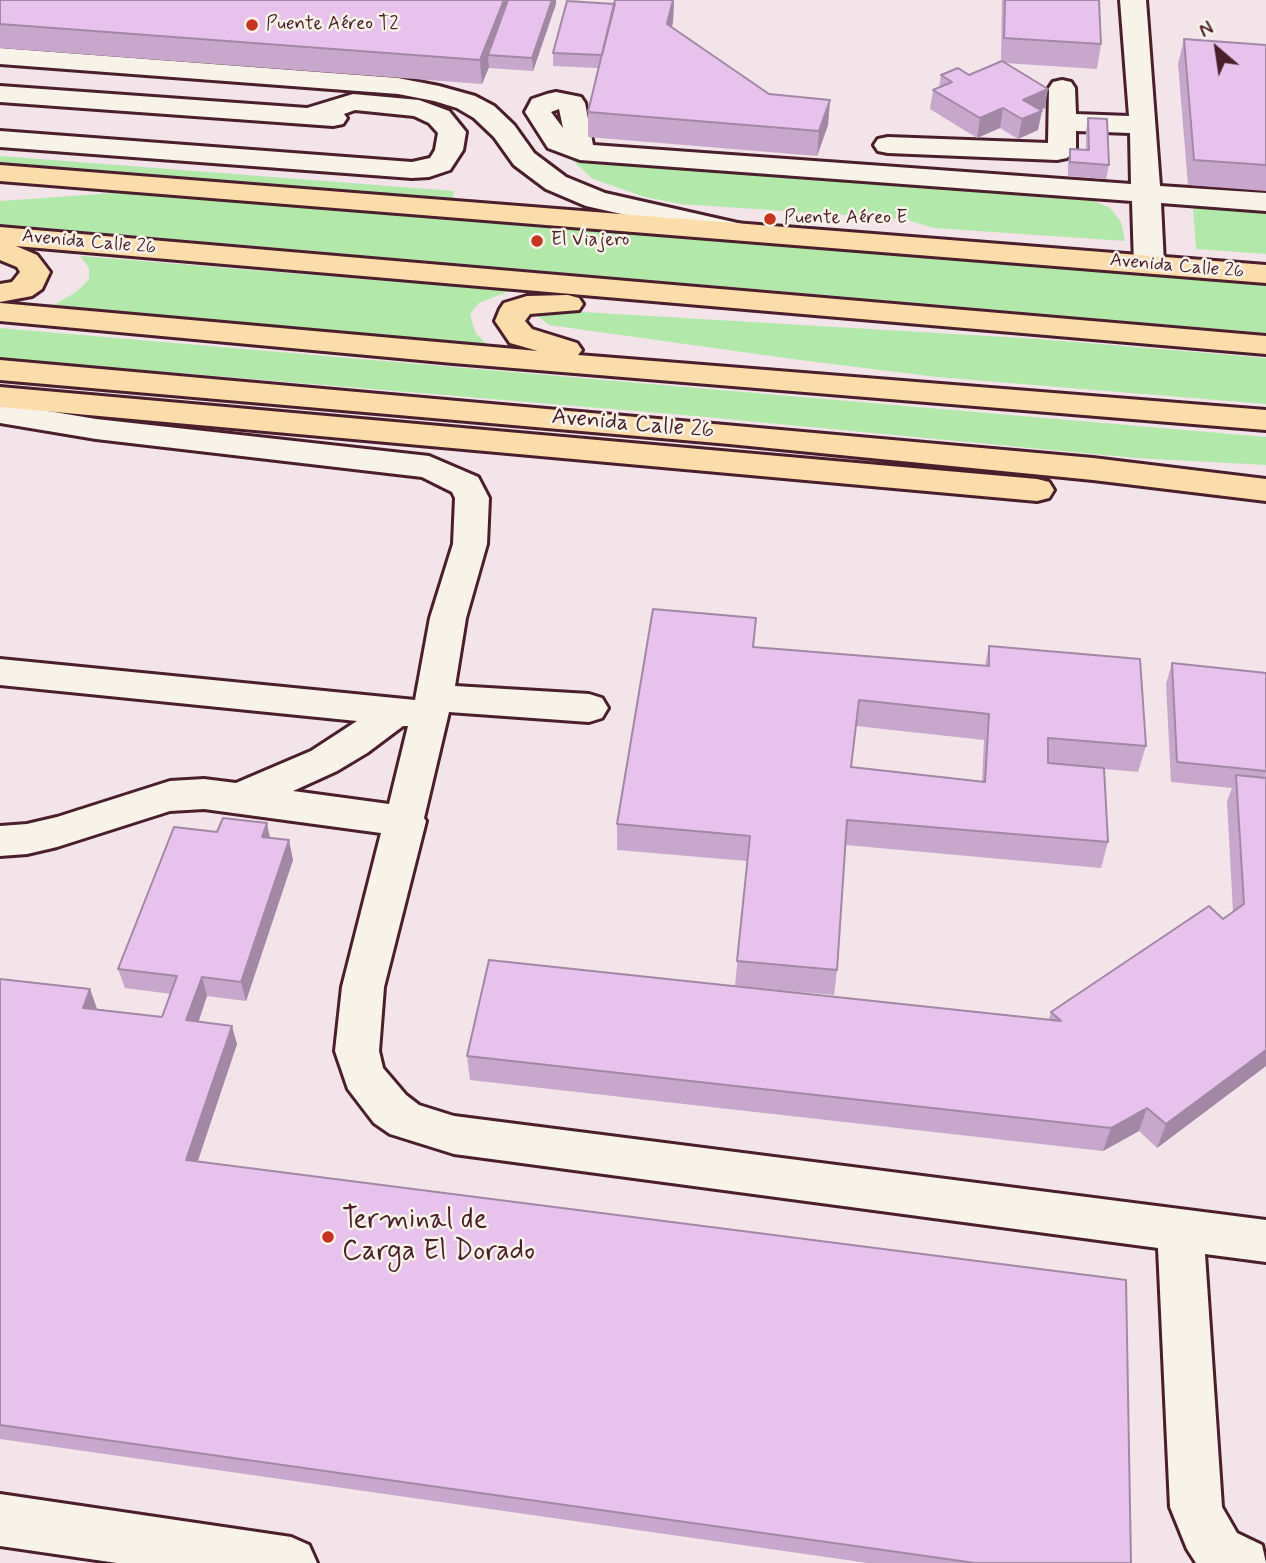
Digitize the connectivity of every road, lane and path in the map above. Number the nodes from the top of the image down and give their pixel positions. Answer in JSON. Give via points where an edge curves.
{"nodes":[{"id":1,"x":1133,"y":0,"type":"edge"},
{"id":2,"x":0,"y":56,"type":"edge"},
{"id":3,"x":331,"y":81,"type":"junction"},
{"id":4,"x":1062,"y":88,"type":"dead end"},
{"id":5,"x":0,"y":94,"type":"edge"},
{"id":6,"x":419,"y":117,"type":"junction"},
{"id":7,"x":1062,"y":122,"type":"junction"},
{"id":8,"x":1143,"y":125,"type":"junction"},
{"id":9,"x":504,"y":131,"type":"junction"},
{"id":10,"x":0,"y":139,"type":"edge"},
{"id":11,"x":888,"y":145,"type":"dead end"},
{"id":12,"x":580,"y":152,"type":"dead end"},
{"id":13,"x":0,"y":173,"type":"edge"},
{"id":14,"x":123,"y":184,"type":"junction"},
{"id":15,"x":0,"y":192,"type":"edge"},
{"id":16,"x":1147,"y":195,"type":"junction"},
{"id":17,"x":1266,"y":202,"type":"edge"},
{"id":18,"x":748,"y":234,"type":"junction"},
{"id":19,"x":0,"y":236,"type":"edge"},
{"id":20,"x":0,"y":250,"type":"edge"},
{"id":21,"x":1150,"y":264,"type":"junction"},
{"id":22,"x":1266,"y":274,"type":"edge"},
{"id":23,"x":0,"y":293,"type":"edge"},
{"id":24,"x":0,"y":312,"type":"edge"},
{"id":25,"x":899,"y":314,"type":"junction"},
{"id":26,"x":1266,"y":345,"type":"edge"},
{"id":27,"x":647,"y":369,"type":"junction"},
{"id":28,"x":0,"y":370,"type":"edge"},
{"id":29,"x":0,"y":397,"type":"edge"},
{"id":30,"x":0,"y":412,"type":"edge"},
{"id":31,"x":1266,"y":420,"type":"edge"},
{"id":32,"x":1093,"y":469,"type":"junction"},
{"id":33,"x":1266,"y":479,"type":"edge"},
{"id":34,"x":1266,"y":490,"type":"edge"},
{"id":35,"x":1266,"y":510,"type":"edge"},
{"id":36,"x":0,"y":672,"type":"edge"},
{"id":37,"x":420,"y":708,"type":"junction"},
{"id":38,"x":589,"y":708,"type":"dead end"},
{"id":39,"x":240,"y":798,"type":"junction"},
{"id":40,"x":406,"y":821,"type":"junction"},
{"id":41,"x":0,"y":841,"type":"edge"},
{"id":42,"x":1180,"y":1230,"type":"junction"},
{"id":43,"x":1266,"y":1241,"type":"edge"},
{"id":44,"x":0,"y":1520,"type":"edge"},
{"id":45,"x":291,"y":1563,"type":"edge"},
{"id":46,"x":1244,"y":1563,"type":"edge"}],
"edges":[{"from":1,"to":8,"type":"lane"},
{"from":2,"to":3,"type":"lane"},
{"from":3,"to":6,"type":"lane"},
{"from":3,"to":9,"type":"lane","via":[[439,94],[475,107]]},
{"from":4,"to":7,"type":"lane"},
{"from":5,"to":6,"type":"lane","via":[[307,117],[353,102]]},
{"from":6,"to":9,"type":"lane","via":[[466,118]]},
{"from":6,"to":10,"type":"lane","via":[[439,117],[452,132],[449,150],[435,167],[402,170]]},
{"from":7,"to":8,"type":"lane"},
{"from":7,"to":11,"type":"lane","via":[[1062,149],[1050,154]]},
{"from":8,"to":16,"type":"lane"},
{"from":9,"to":18,"type":"lane","via":[[538,172],[582,195]]},
{"from":12,"to":16,"type":"lane"},
{"from":13,"to":14,"type":"main road","name":"Avenida Calle 26"},
{"from":14,"to":15,"type":"main road"},
{"from":14,"to":18,"type":"main road","name":"Avenida Calle 26"},
{"from":16,"to":17,"type":"lane"},
{"from":16,"to":21,"type":"lane"},
{"from":18,"to":21,"type":"main road","name":"Avenida Calle 26"},
{"from":19,"to":25,"type":"main road","name":"Avenida Calle 26"},
{"from":20,"to":23,"type":"main road","via":[[27,261],[35,272],[31,283],[21,290]]},
{"from":21,"to":22,"type":"main road","name":"Avenida Calle 26"},
{"from":24,"to":27,"type":"main road"},
{"from":25,"to":26,"type":"main road","name":"Avenida Calle 26"},
{"from":25,"to":27,"type":"main road","via":[[540,303],[516,309],[511,315],[513,328],[534,341]]},
{"from":27,"to":31,"type":"main road"},
{"from":28,"to":32,"type":"main road","name":"Avenida Calle 26"},
{"from":29,"to":35,"type":"main road","name":"Avenida Calle 26"},
{"from":30,"to":37,"type":"lane","via":[[96,429],[429,467],[466,485],[472,498],[470,544]]},
{"from":32,"to":33,"type":"main road"},
{"from":32,"to":34,"type":"main road","name":"Avenida Calle 26"},
{"from":36,"to":37,"type":"lane"},
{"from":37,"to":38,"type":"lane"},
{"from":37,"to":39,"type":"lane","via":[[324,761]]},
{"from":37,"to":40,"type":"lane"},
{"from":39,"to":40,"type":"lane"},
{"from":39,"to":41,"type":"lane","via":[[170,796],[57,832]]},
{"from":40,"to":42,"type":"lane","via":[[363,987],[357,1051],[363,1076],[376,1095],[406,1120],[454,1135]]},
{"from":42,"to":43,"type":"lane"},
{"from":42,"to":46,"type":"lane","via":[[1196,1507],[1219,1551]]},
{"from":44,"to":45,"type":"lane"}]}
